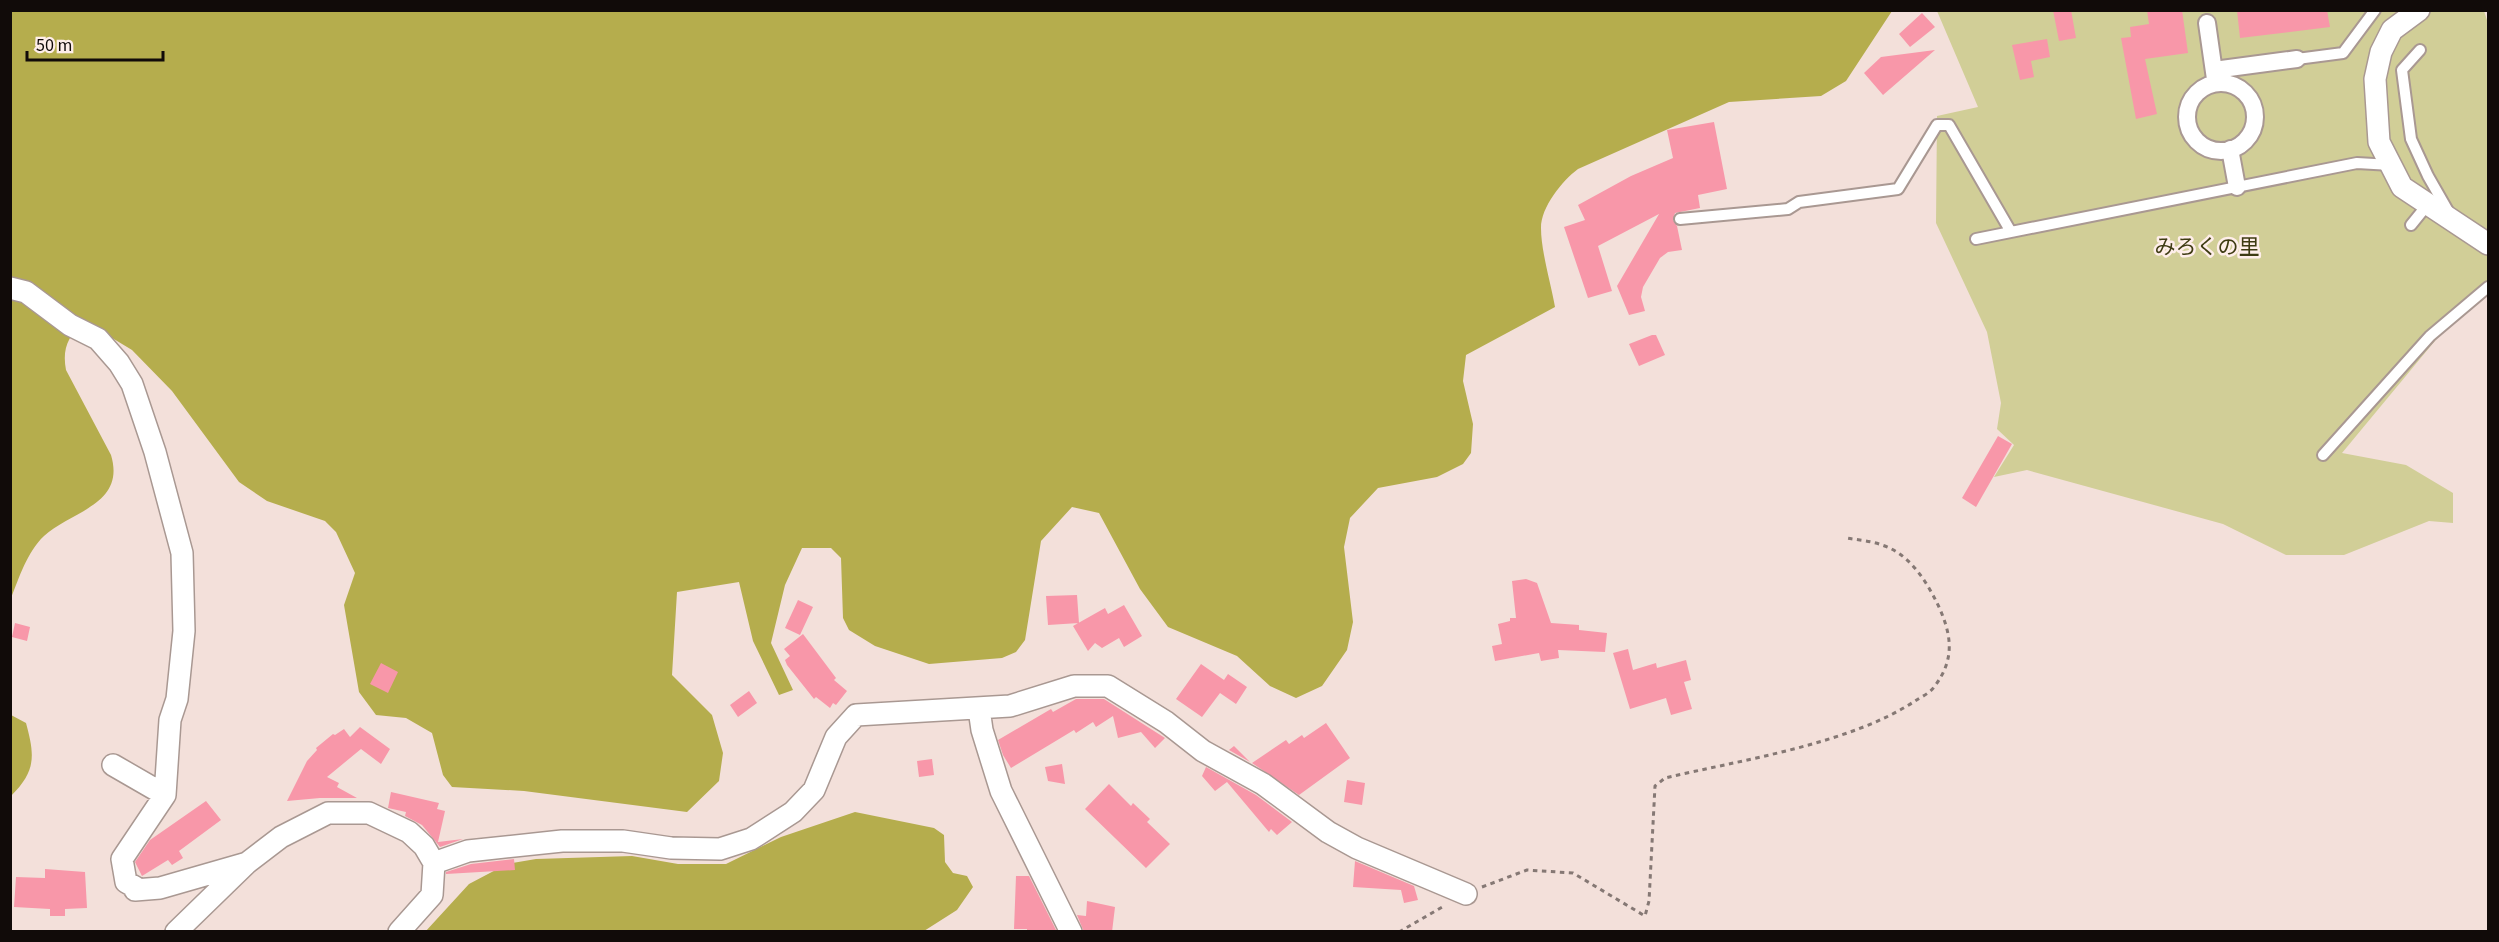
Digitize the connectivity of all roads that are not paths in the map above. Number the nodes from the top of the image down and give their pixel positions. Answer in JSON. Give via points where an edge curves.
{"nodes":[{"id":1,"x":2375,"y":10,"type":"edge"},
{"id":2,"x":2414,"y":12,"type":"edge"},
{"id":3,"x":2206,"y":16,"type":"edge"},
{"id":4,"x":2420,"y":50,"type":"dead end"},
{"id":5,"x":2297,"y":59,"type":"joint"},
{"id":6,"x":2215,"y":77,"type":"junction"},
{"id":7,"x":2230,"y":149,"type":"junction"},
{"id":8,"x":2391,"y":165,"type":"junction"},
{"id":9,"x":2237,"y":187,"type":"junction"},
{"id":10,"x":2428,"y":204,"type":"junction"},
{"id":11,"x":1680,"y":219,"type":"dead end"},
{"id":12,"x":2452,"y":219,"type":"junction"},
{"id":13,"x":2411,"y":225,"type":"dead end"},
{"id":14,"x":2011,"y":232,"type":"junction"},
{"id":15,"x":1976,"y":239,"type":"dead end"},
{"id":16,"x":2488,"y":243,"type":"edge"},
{"id":17,"x":2488,"y":287,"type":"edge"},
{"id":18,"x":10,"y":288,"type":"edge"},
{"id":19,"x":2323,"y":456,"type":"dead end"},
{"id":20,"x":979,"y":709,"type":"junction"},
{"id":21,"x":113,"y":765,"type":"dead end"},
{"id":22,"x":165,"y":795,"type":"junction"},
{"id":23,"x":247,"y":863,"type":"junction"},
{"id":24,"x":434,"y":863,"type":"junction"},
{"id":25,"x":1466,"y":894,"type":"road end"},
{"id":26,"x":176,"y":932,"type":"edge"},
{"id":27,"x":399,"y":932,"type":"edge"},
{"id":28,"x":1071,"y":932,"type":"edge"}],
"edges":[{"from":1,"to":5,"type":"lane","via":[[2343,53]]},
{"from":2,"to":8,"type":"street","via":[[2392,30],[2381,52],[2375,79],[2379,142]]},
{"from":3,"to":6,"type":"street"},
{"from":4,"to":12,"type":"lane","via":[[2402,70],[2411,139]]},
{"from":5,"to":6,"type":"street"},
{"from":6,"to":7,"type":"street","via":[[2243,90],[2254,110],[2251,132]]},
{"from":6,"to":7,"type":"street","via":[[2193,97],[2186,118],[2188,129],[2212,150]]},
{"from":7,"to":9,"type":"street"},
{"from":8,"to":9,"type":"lane","via":[[2357,163]]},
{"from":8,"to":10,"type":"street","via":[[2402,187]]},
{"from":9,"to":14,"type":"lane"},
{"from":10,"to":12,"type":"street"},
{"from":10,"to":13,"type":"lane"},
{"from":11,"to":14,"type":"lane","via":[[1788,209],[1799,202],[1898,189],[1937,125],[1949,125]]},
{"from":12,"to":16,"type":"street"},
{"from":14,"to":15,"type":"lane"},
{"from":17,"to":19,"type":"lane","via":[[2430,336]]},
{"from":18,"to":22,"type":"street","via":[[26,292],[108,349],[132,384],[155,452],[182,553],[184,631],[177,699],[170,720]]},
{"from":20,"to":24,"type":"street","via":[[856,715],[836,737],[814,790],[793,812],[751,839],[720,849],[671,848],[623,841],[562,841],[468,851]]},
{"from":20,"to":25,"type":"street","via":[[1010,706],[1074,686],[1108,686],[1166,722],[1203,751],[1263,784],[1328,832]]},
{"from":20,"to":28,"type":"street","via":[[1001,791]]},
{"from":21,"to":22,"type":"street"},
{"from":22,"to":23,"type":"street","via":[[123,859],[126,882],[135,890],[160,888]]},
{"from":23,"to":24,"type":"street","via":[[281,837],[328,813],[369,813],[409,832]]},
{"from":23,"to":26,"type":"street"},
{"from":24,"to":27,"type":"street","via":[[432,895]]}]}
